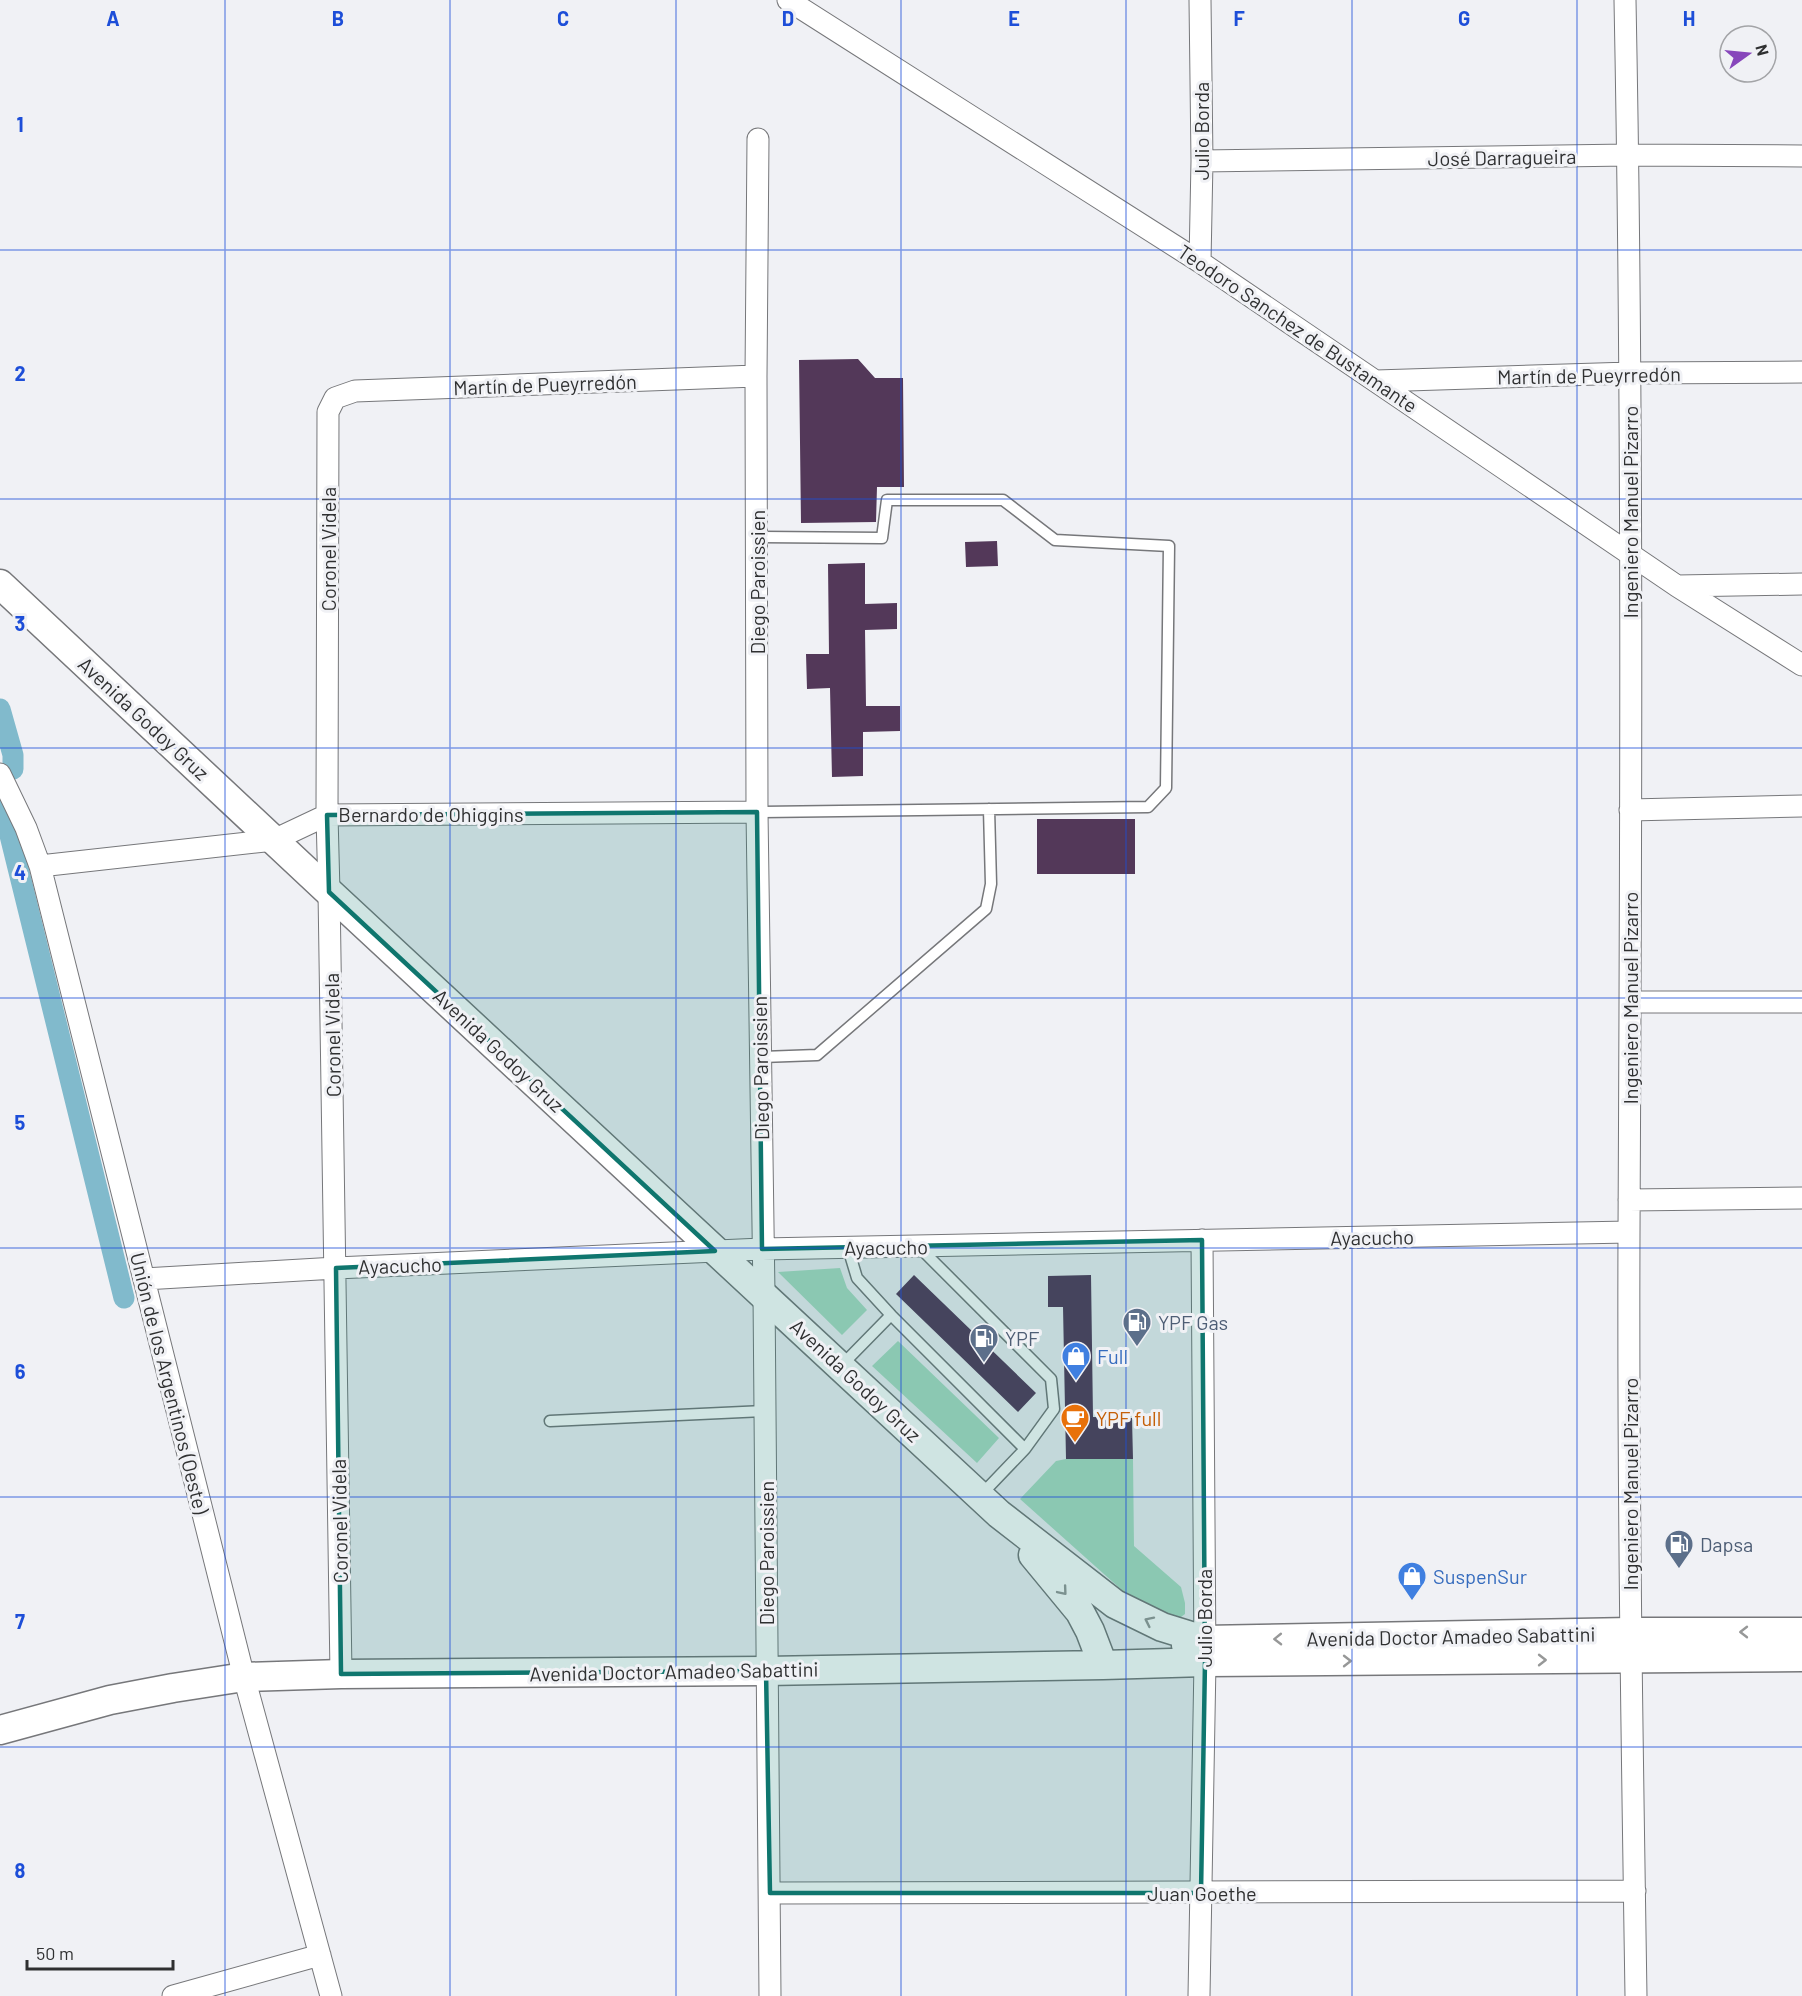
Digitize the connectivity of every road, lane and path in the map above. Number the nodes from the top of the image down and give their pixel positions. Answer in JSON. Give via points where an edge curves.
{"nodes":[{"id":1,"x":788,"y":0,"type":"edge"},
{"id":2,"x":1200,"y":0,"type":"edge"},
{"id":3,"x":1625,"y":0,"type":"edge"},
{"id":4,"x":758,"y":139,"type":"dead end"},
{"id":5,"x":1628,"y":155,"type":"junction"},
{"id":6,"x":1802,"y":156,"type":"edge"},
{"id":7,"x":1202,"y":160,"type":"junction"},
{"id":8,"x":1200,"y":262,"type":"junction"},
{"id":9,"x":1802,"y":372,"type":"edge"},
{"id":10,"x":1630,"y":373,"type":"junction"},
{"id":11,"x":756,"y":376,"type":"junction"},
{"id":12,"x":1376,"y":381,"type":"junction"},
{"id":13,"x":335,"y":398,"type":"joint"},
{"id":14,"x":756,"y":537,"type":"junction"},
{"id":15,"x":1631,"y":554,"type":"junction"},
{"id":16,"x":0,"y":584,"type":"edge"},
{"id":17,"x":1802,"y":584,"type":"edge"},
{"id":18,"x":1677,"y":586,"type":"junction"},
{"id":19,"x":1802,"y":665,"type":"edge"},
{"id":20,"x":0,"y":774,"type":"edge"},
{"id":21,"x":1802,"y":806,"type":"edge"},
{"id":22,"x":989,"y":809,"type":"junction"},
{"id":23,"x":1630,"y":810,"type":"junction"},
{"id":24,"x":757,"y":812,"type":"junction"},
{"id":25,"x":327,"y":815,"type":"junction"},
{"id":26,"x":274,"y":840,"type":"junction"},
{"id":27,"x":40,"y":866,"type":"junction"},
{"id":28,"x":330,"y":892,"type":"junction"},
{"id":29,"x":1630,"y":1002,"type":"junction"},
{"id":30,"x":1802,"y":1002,"type":"edge"},
{"id":31,"x":760,"y":1057,"type":"junction"},
{"id":32,"x":1802,"y":1198,"type":"edge"},
{"id":33,"x":1629,"y":1200,"type":"junction"},
{"id":34,"x":1629,"y":1232,"type":"junction"},
{"id":35,"x":1202,"y":1240,"type":"junction"},
{"id":36,"x":919,"y":1246,"type":"junction"},
{"id":37,"x":848,"y":1248,"type":"junction"},
{"id":38,"x":762,"y":1249,"type":"junction"},
{"id":39,"x":715,"y":1251,"type":"junction"},
{"id":40,"x":336,"y":1268,"type":"junction"},
{"id":41,"x":144,"y":1279,"type":"junction"},
{"id":42,"x":764,"y":1294,"type":"junction"},
{"id":43,"x":891,"y":1315,"type":"junction"},
{"id":44,"x":841,"y":1366,"type":"junction"},
{"id":45,"x":765,"y":1411,"type":"junction"},
{"id":46,"x":550,"y":1422,"type":"dead end"},
{"id":47,"x":1025,"y":1449,"type":"junction"},
{"id":48,"x":990,"y":1505,"type":"junction"},
{"id":49,"x":1802,"y":1632,"type":"edge"},
{"id":50,"x":1630,"y":1646,"type":"junction"},
{"id":51,"x":1205,"y":1651,"type":"junction"},
{"id":52,"x":1802,"y":1657,"type":"edge"},
{"id":53,"x":1103,"y":1665,"type":"junction"},
{"id":54,"x":766,"y":1671,"type":"junction"},
{"id":55,"x":341,"y":1674,"type":"junction"},
{"id":56,"x":244,"y":1677,"type":"junction"},
{"id":57,"x":0,"y":1730,"type":"edge"},
{"id":58,"x":1635,"y":1891,"type":"junction"},
{"id":59,"x":770,"y":1893,"type":"junction"},
{"id":60,"x":1201,"y":1893,"type":"junction"},
{"id":61,"x":320,"y":1955,"type":"junction"},
{"id":62,"x":173,"y":1996,"type":"edge"},
{"id":63,"x":331,"y":1996,"type":"edge"},
{"id":64,"x":770,"y":1996,"type":"edge"},
{"id":65,"x":1199,"y":1996,"type":"edge"},
{"id":66,"x":1636,"y":1996,"type":"edge"}],
"edges":[{"from":1,"to":8,"type":"street","name":"Teodoro Sanchez de Bustamante"},
{"from":2,"to":7,"type":"street","name":"Julio Borda"},
{"from":3,"to":5,"type":"street","name":"Ingeniero Manuel Pizarro"},
{"from":4,"to":11,"type":"street","name":"Diego Paroissien"},
{"from":5,"to":6,"type":"street","name":"José Darragueira"},
{"from":5,"to":7,"type":"street","name":"José Darragueira"},
{"from":5,"to":10,"type":"street","name":"Ingeniero Manuel Pizarro"},
{"from":7,"to":8,"type":"street","name":"Julio Borda"},
{"from":8,"to":12,"type":"street","name":"Teodoro Sanchez de Bustamante"},
{"from":9,"to":10,"type":"street","name":"Martín de Pueyrredón"},
{"from":10,"to":12,"type":"street","name":"Martín de Pueyrredón"},
{"from":10,"to":15,"type":"street","name":"Ingeniero Manuel Pizarro"},
{"from":11,"to":13,"type":"street","name":"Martín de Pueyrredón","via":[[355,391]]},
{"from":11,"to":14,"type":"street","name":"Diego Paroissien"},
{"from":12,"to":15,"type":"street","name":"Teodoro Sanchez de Bustamante"},
{"from":13,"to":25,"type":"street","name":"Coronel Videla","via":[[328,412]]},
{"from":14,"to":22,"type":"lane","via":[[882,538],[887,500],[1003,500],[1054,540],[1169,546],[1166,788],[1148,807]]},
{"from":14,"to":24,"type":"street","name":"Diego Paroissien"},
{"from":15,"to":18,"type":"street","name":"Teodoro Sanchez de Bustamante"},
{"from":15,"to":23,"type":"street","name":"Ingeniero Manuel Pizarro"},
{"from":16,"to":26,"type":"main road","name":"Avenida Godoy Gruz"},
{"from":17,"to":18,"type":"street"},
{"from":18,"to":19,"type":"street","name":"Teodoro Sanchez de Bustamante"},
{"from":20,"to":27,"type":"street","name":"Unión de los Argentinos (Oeste)"},
{"from":21,"to":23,"type":"street"},
{"from":22,"to":24,"type":"lane"},
{"from":22,"to":31,"type":"lane","via":[[991,884],[986,909],[817,1055]]},
{"from":23,"to":29,"type":"street","name":"Ingeniero Manuel Pizarro"},
{"from":24,"to":25,"type":"street","name":"Bernardo de Ohiggins"},
{"from":24,"to":31,"type":"street","name":"Diego Paroissien"},
{"from":25,"to":26,"type":"street","name":"Bernardo de Ohiggins"},
{"from":25,"to":28,"type":"street","name":"Coronel Videla"},
{"from":26,"to":27,"type":"street","name":"Bernardo de Ohiggins"},
{"from":26,"to":28,"type":"main road","name":"Avenida Godoy Gruz"},
{"from":27,"to":41,"type":"street","name":"Unión de los Argentinos (Oeste)"},
{"from":28,"to":39,"type":"main road","name":"Avenida Godoy Gruz"},
{"from":28,"to":40,"type":"street","name":"Coronel Videla"},
{"from":29,"to":30,"type":"street"},
{"from":29,"to":33,"type":"street","name":"Ingeniero Manuel Pizarro"},
{"from":31,"to":38,"type":"street","name":"Diego Paroissien"},
{"from":32,"to":33,"type":"street"},
{"from":33,"to":34,"type":"street","name":"Ingeniero Manuel Pizarro"},
{"from":34,"to":35,"type":"street","name":"Ayacucho"},
{"from":34,"to":50,"type":"street","name":"Ingeniero Manuel Pizarro"},
{"from":35,"to":36,"type":"street","name":"Ayacucho"},
{"from":35,"to":51,"type":"street","name":"Julio Borda"},
{"from":36,"to":37,"type":"street","name":"Ayacucho"},
{"from":36,"to":47,"type":"lane","via":[[1051,1380],[1054,1409]]},
{"from":37,"to":38,"type":"street","name":"Ayacucho"},
{"from":37,"to":43,"type":"lane","via":[[857,1278]]},
{"from":38,"to":39,"type":"street","name":"Ayacucho"},
{"from":38,"to":42,"type":"street","name":"Diego Paroissien"},
{"from":39,"to":40,"type":"street","name":"Ayacucho"},
{"from":39,"to":42,"type":"main road","name":"Avenida Godoy Gruz"},
{"from":40,"to":41,"type":"street","name":"Ayacucho"},
{"from":40,"to":55,"type":"street","name":"Coronel Videla"},
{"from":41,"to":56,"type":"street","name":"Unión de los Argentinos (Oeste)"},
{"from":42,"to":44,"type":"main road","name":"Avenida Godoy Gruz"},
{"from":42,"to":45,"type":"street","name":"Diego Paroissien"},
{"from":43,"to":44,"type":"lane"},
{"from":43,"to":47,"type":"lane"},
{"from":44,"to":48,"type":"main road","name":"Avenida Godoy Gruz"},
{"from":45,"to":46,"type":"lane"},
{"from":45,"to":54,"type":"street","name":"Diego Paroissien"},
{"from":47,"to":48,"type":"lane"},
{"from":51,"to":48,"type":"main road","name":"Avenida Godoy Gruz","one_way":true,"via":[[1115,1604]]},
{"from":48,"to":53,"type":"main road","name":"Avenida Godoy Gruz","one_way":true,"via":[[1080,1612]]},
{"from":49,"to":50,"type":"main road","name":"Avenida Doctor Amadeo Sabattini","one_way":true},
{"from":50,"to":51,"type":"main road","name":"Avenida Doctor Amadeo Sabattini"},
{"from":50,"to":52,"type":"main road","name":"Avenida Doctor Amadeo Sabattini"},
{"from":50,"to":58,"type":"street","name":"Ingeniero Manuel Pizarro"},
{"from":51,"to":53,"type":"main road","name":"Avenida Doctor Amadeo Sabattini"},
{"from":51,"to":60,"type":"street","name":"Julio Borda"},
{"from":53,"to":54,"type":"main road","name":"Avenida Doctor Amadeo Sabattini"},
{"from":54,"to":55,"type":"main road","name":"Avenida Doctor Amadeo Sabattini"},
{"from":54,"to":59,"type":"street","name":"Diego Paroissien"},
{"from":55,"to":56,"type":"main road","name":"Avenida Doctor Amadeo Sabattini"},
{"from":56,"to":57,"type":"main road","name":"Avenida Doctor Amadeo Sabattini","via":[[110,1700]]},
{"from":56,"to":61,"type":"street","name":"Unión de los Argentinos (Oeste)"},
{"from":58,"to":60,"type":"street","name":"Juan Goethe"},
{"from":58,"to":66,"type":"street","name":"Ingeniero Manuel Pizarro"},
{"from":59,"to":60,"type":"street","name":"Juan Goethe"},
{"from":59,"to":64,"type":"street","name":"Diego Paroissien"},
{"from":60,"to":65,"type":"street","name":"Julio Borda"},
{"from":61,"to":62,"type":"street"},
{"from":61,"to":63,"type":"street","name":"Unión de los Argentinos (Oeste)"}]}
